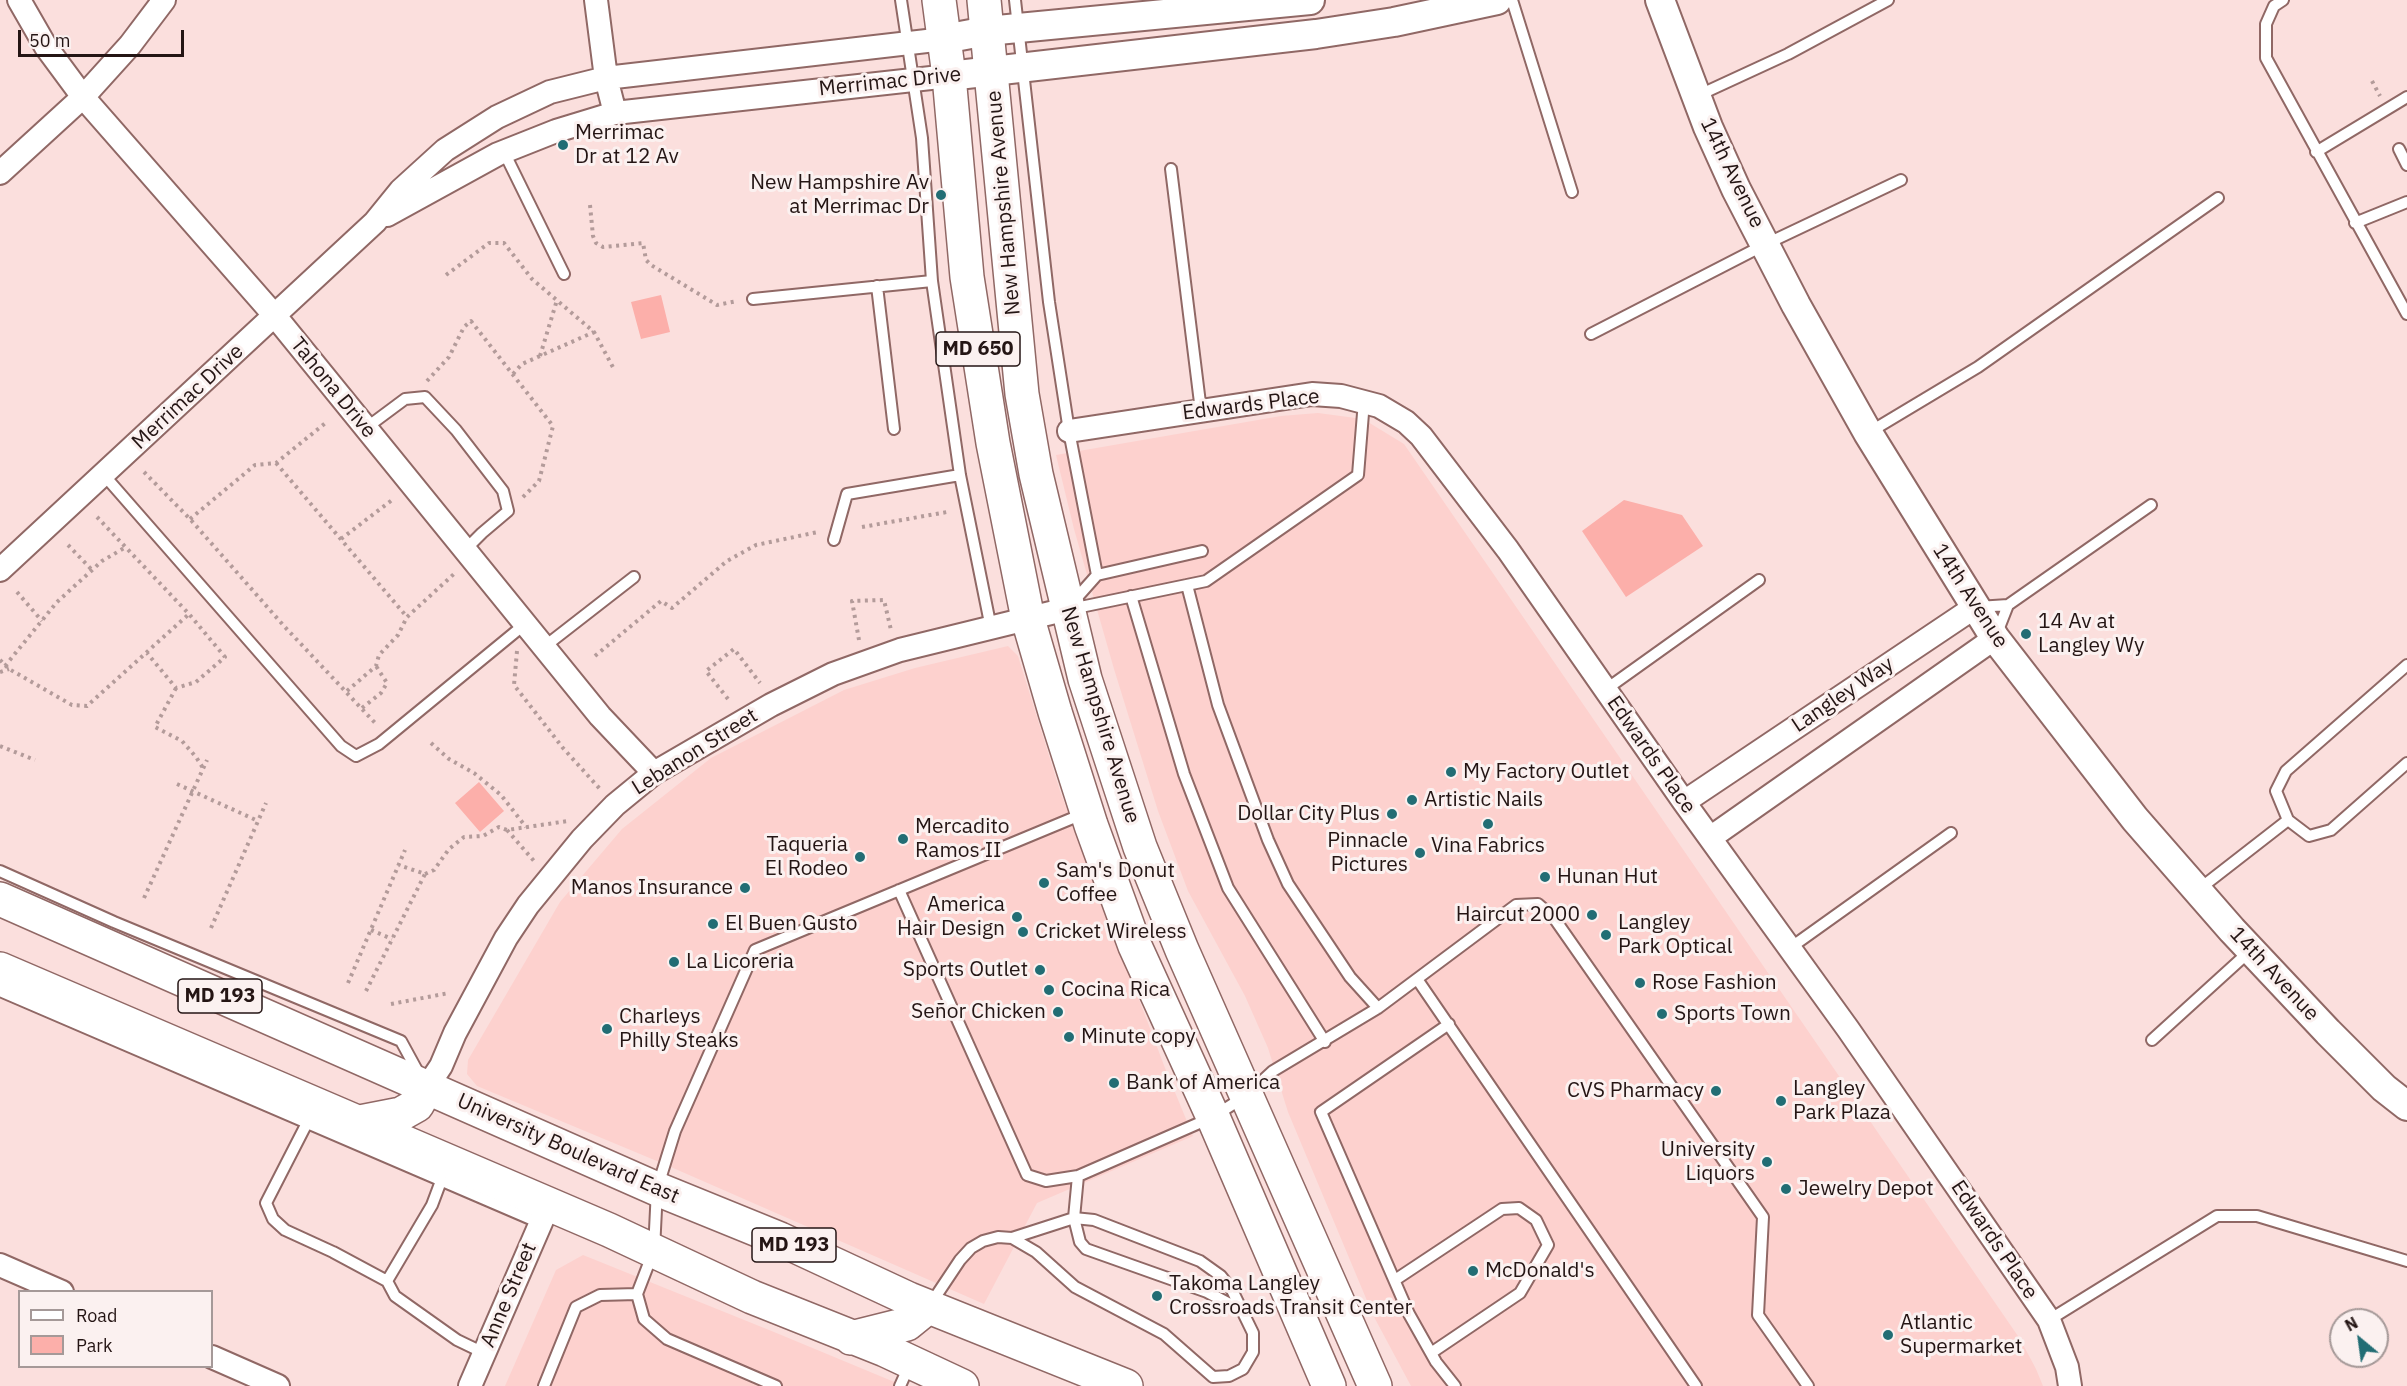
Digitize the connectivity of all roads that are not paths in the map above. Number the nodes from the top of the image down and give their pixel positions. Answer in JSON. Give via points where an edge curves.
{"nodes":[{"id":1,"x":19,"y":0,"type":"edge"},
{"id":2,"x":164,"y":0,"type":"edge"},
{"id":3,"x":596,"y":0,"type":"edge"},
{"id":4,"x":901,"y":0,"type":"edge"},
{"id":5,"x":939,"y":0,"type":"edge"},
{"id":6,"x":1014,"y":0,"type":"edge"},
{"id":7,"x":1310,"y":0,"type":"edge"},
{"id":8,"x":1497,"y":0,"type":"edge"},
{"id":9,"x":1512,"y":0,"type":"edge"},
{"id":10,"x":1660,"y":0,"type":"edge"},
{"id":11,"x":1888,"y":0,"type":"edge"},
{"id":12,"x":2283,"y":0,"type":"edge"},
{"id":13,"x":1280,"y":1,"type":"edge"},
{"id":14,"x":996,"y":20,"type":"edge"},
{"id":15,"x":944,"y":39,"type":"junction"},
{"id":16,"x":907,"y":43,"type":"junction"},
{"id":17,"x":1006,"y":69,"type":"junction"},
{"id":18,"x":949,"y":76,"type":"junction"},
{"id":19,"x":606,"y":78,"type":"junction"},
{"id":20,"x":913,"y":80,"type":"junction"},
{"id":21,"x":1696,"y":96,"type":"junction"},
{"id":22,"x":83,"y":97,"type":"junction"},
{"id":23,"x":2407,"y":97,"type":"edge"},
{"id":24,"x":615,"y":113,"type":"junction"},
{"id":25,"x":2399,"y":148,"type":"dead end"},
{"id":26,"x":504,"y":152,"type":"junction"},
{"id":27,"x":2316,"y":152,"type":"junction"},
{"id":28,"x":2407,"y":165,"type":"edge"},
{"id":29,"x":1171,"y":169,"type":"dead end"},
{"id":30,"x":0,"y":173,"type":"edge"},
{"id":31,"x":1901,"y":180,"type":"dead end"},
{"id":32,"x":1572,"y":192,"type":"dead end"},
{"id":33,"x":2218,"y":198,"type":"dead end"},
{"id":34,"x":2407,"y":202,"type":"edge"},
{"id":35,"x":375,"y":222,"type":"junction"},
{"id":36,"x":2355,"y":223,"type":"junction"},
{"id":37,"x":1766,"y":244,"type":"junction"},
{"id":38,"x":564,"y":274,"type":"dead end"},
{"id":39,"x":932,"y":281,"type":"junction"},
{"id":40,"x":877,"y":286,"type":"junction"},
{"id":41,"x":753,"y":299,"type":"road end"},
{"id":42,"x":2407,"y":314,"type":"edge"},
{"id":43,"x":275,"y":316,"type":"junction"},
{"id":44,"x":1591,"y":334,"type":"dead end"},
{"id":45,"x":1364,"y":401,"type":"junction"},
{"id":46,"x":1201,"y":411,"type":"junction"},
{"id":47,"x":366,"y":428,"type":"junction"},
{"id":48,"x":894,"y":429,"type":"dead end"},
{"id":49,"x":1068,"y":431,"type":"junction"},
{"id":50,"x":1868,"y":433,"type":"junction"},
{"id":51,"x":104,"y":475,"type":"junction"},
{"id":52,"x":960,"y":475,"type":"junction"},
{"id":53,"x":2151,"y":505,"type":"dead end"},
{"id":54,"x":834,"y":540,"type":"dead end"},
{"id":55,"x":465,"y":550,"type":"junction"},
{"id":56,"x":1202,"y":551,"type":"dead end"},
{"id":57,"x":0,"y":570,"type":"edge"},
{"id":58,"x":1097,"y":575,"type":"junction"},
{"id":59,"x":634,"y":577,"type":"dead end"},
{"id":60,"x":1759,"y":580,"type":"dead end"},
{"id":61,"x":1187,"y":585,"type":"junction"},
{"id":62,"x":1131,"y":596,"type":"junction"},
{"id":63,"x":2008,"y":605,"type":"junction"},
{"id":64,"x":1975,"y":607,"type":"junction"},
{"id":65,"x":1067,"y":609,"type":"junction"},
{"id":66,"x":1028,"y":619,"type":"junction"},
{"id":67,"x":525,"y":624,"type":"junction"},
{"id":68,"x":991,"y":628,"type":"junction"},
{"id":69,"x":1995,"y":638,"type":"junction"},
{"id":70,"x":544,"y":647,"type":"junction"},
{"id":71,"x":2407,"y":664,"type":"edge"},
{"id":72,"x":1605,"y":690,"type":"junction"},
{"id":73,"x":2407,"y":763,"type":"edge"},
{"id":74,"x":654,"y":773,"type":"junction"},
{"id":75,"x":1684,"y":802,"type":"junction"},
{"id":76,"x":1086,"y":812,"type":"junction"},
{"id":77,"x":2288,"y":820,"type":"junction"},
{"id":78,"x":1951,"y":833,"type":"dead end"},
{"id":79,"x":1710,"y":838,"type":"junction"},
{"id":80,"x":0,"y":871,"type":"edge"},
{"id":81,"x":899,"y":890,"type":"junction"},
{"id":82,"x":2198,"y":891,"type":"junction"},
{"id":83,"x":7,"y":902,"type":"edge"},
{"id":84,"x":1790,"y":948,"type":"junction"},
{"id":85,"x":2251,"y":950,"type":"junction"},
{"id":86,"x":0,"y":969,"type":"edge"},
{"id":87,"x":1417,"y":979,"type":"junction"},
{"id":88,"x":0,"y":990,"type":"edge"},
{"id":89,"x":1378,"y":1008,"type":"junction"},
{"id":90,"x":1449,"y":1024,"type":"junction"},
{"id":91,"x":2152,"y":1040,"type":"dead end"},
{"id":92,"x":1325,"y":1042,"type":"junction"},
{"id":93,"x":427,"y":1087,"type":"junction"},
{"id":94,"x":1247,"y":1095,"type":"junction"},
{"id":95,"x":2407,"y":1106,"type":"edge"},
{"id":96,"x":1213,"y":1117,"type":"junction"},
{"id":97,"x":360,"y":1122,"type":"junction"},
{"id":98,"x":307,"y":1123,"type":"junction"},
{"id":99,"x":1078,"y":1176,"type":"junction"},
{"id":100,"x":441,"y":1181,"type":"junction"},
{"id":101,"x":657,"y":1189,"type":"junction"},
{"id":102,"x":544,"y":1214,"type":"junction"},
{"id":103,"x":1074,"y":1218,"type":"junction"},
{"id":104,"x":1012,"y":1238,"type":"junction"},
{"id":105,"x":654,"y":1250,"type":"junction"},
{"id":106,"x":2407,"y":1261,"type":"edge"},
{"id":107,"x":0,"y":1265,"type":"edge"},
{"id":108,"x":1395,"y":1280,"type":"junction"},
{"id":109,"x":387,"y":1281,"type":"junction"},
{"id":110,"x":57,"y":1290,"type":"edge"},
{"id":111,"x":637,"y":1294,"type":"junction"},
{"id":112,"x":928,"y":1307,"type":"junction"},
{"id":113,"x":1244,"y":1311,"type":"junction"},
{"id":114,"x":2049,"y":1320,"type":"junction"},
{"id":115,"x":851,"y":1338,"type":"junction"},
{"id":116,"x":484,"y":1353,"type":"junction"},
{"id":117,"x":1431,"y":1353,"type":"junction"},
{"id":118,"x":213,"y":1357,"type":"edge"},
{"id":119,"x":906,"y":1375,"type":"edge"},
{"id":120,"x":958,"y":1385,"type":"edge"},
{"id":121,"x":278,"y":1386,"type":"edge"},
{"id":122,"x":470,"y":1386,"type":"edge"},
{"id":123,"x":544,"y":1386,"type":"edge"},
{"id":124,"x":776,"y":1386,"type":"edge"},
{"id":125,"x":1126,"y":1386,"type":"edge"},
{"id":126,"x":1329,"y":1386,"type":"edge"},
{"id":127,"x":1374,"y":1386,"type":"edge"},
{"id":128,"x":1455,"y":1386,"type":"edge"},
{"id":129,"x":1696,"y":1386,"type":"edge"},
{"id":130,"x":1808,"y":1386,"type":"edge"},
{"id":131,"x":2070,"y":1386,"type":"edge"}],
"edges":[{"from":1,"to":22,"type":"street","name":"Tahona Drive","via":[[46,47]]},
{"from":2,"to":22,"type":"street"},
{"from":3,"to":19,"type":"street"},
{"from":4,"to":16,"type":"lane"},
{"from":5,"to":15,"type":"main road","name":"New Hampshire Avenue","number":"MD 650"},
{"from":6,"to":14,"type":"lane"},
{"from":7,"to":13,"type":"street","name":"Merrimac Drive"},
{"from":8,"to":17,"type":"street","name":"Merrimac Drive","via":[[1316,34]]},
{"from":9,"to":32,"type":"lane"},
{"from":10,"to":21,"type":"street","name":"14th Avenue"},
{"from":11,"to":21,"type":"lane","via":[[1788,54]]},
{"from":12,"to":27,"type":"lane","via":[[2274,6],[2266,24],[2266,58]]},
{"from":13,"to":14,"type":"street","name":"Merrimac Drive"},
{"from":14,"to":15,"type":"street","name":"Merrimac Drive"},
{"from":14,"to":17,"type":"main road","name":"New Hampshire Avenue","number":"MD 650"},
{"from":15,"to":16,"type":"street","name":"Merrimac Drive"},
{"from":15,"to":18,"type":"main road","name":"New Hampshire Avenue","number":"MD 650"},
{"from":16,"to":19,"type":"street","name":"Merrimac Drive"},
{"from":16,"to":20,"type":"lane"},
{"from":17,"to":18,"type":"street","name":"Merrimac Drive"},
{"from":17,"to":49,"type":"lane","via":[[1049,302]]},
{"from":17,"to":65,"type":"main road","name":"New Hampshire Avenue","number":"MD 650","via":[[1022,394]]},
{"from":18,"to":20,"type":"street","name":"Merrimac Drive"},
{"from":18,"to":66,"type":"main road","name":"New Hampshire Avenue","number":"MD 650","via":[[967,278],[993,443]]},
{"from":19,"to":24,"type":"street"},
{"from":19,"to":35,"type":"street","name":"Merrimac Drive","via":[[550,92],[497,117],[445,150],[401,190]]},
{"from":20,"to":24,"type":"street","name":"Merrimac Drive"},
{"from":20,"to":39,"type":"lane","via":[[922,138]]},
{"from":21,"to":37,"type":"street","name":"14th Avenue","via":[[1736,189]]},
{"from":22,"to":30,"type":"street"},
{"from":22,"to":43,"type":"street","name":"Tahona Drive"},
{"from":23,"to":27,"type":"lane"},
{"from":24,"to":26,"type":"street","name":"Merrimac Drive"},
{"from":25,"to":28,"type":"lane"},
{"from":26,"to":35,"type":"street","name":"Merrimac Drive"},
{"from":26,"to":38,"type":"lane"},
{"from":27,"to":36,"type":"lane"},
{"from":29,"to":46,"type":"lane"},
{"from":31,"to":37,"type":"lane"},
{"from":33,"to":50,"type":"lane","via":[[1978,367]]},
{"from":34,"to":36,"type":"lane"},
{"from":35,"to":43,"type":"street","name":"Merrimac Drive"},
{"from":36,"to":42,"type":"lane"},
{"from":37,"to":44,"type":"lane"},
{"from":37,"to":50,"type":"street","name":"14th Avenue"},
{"from":39,"to":40,"type":"lane"},
{"from":39,"to":52,"type":"lane"},
{"from":40,"to":41,"type":"lane"},
{"from":40,"to":48,"type":"lane"},
{"from":43,"to":47,"type":"street","name":"Tahona Drive"},
{"from":43,"to":51,"type":"street","name":"Merrimac Drive"},
{"from":45,"to":46,"type":"street","name":"Edwards Place","via":[[1312,394]]},
{"from":45,"to":61,"type":"lane","via":[[1358,475],[1206,581]]},
{"from":45,"to":72,"type":"street","name":"Edwards Place","via":[[1392,413],[1421,436],[1508,550]]},
{"from":46,"to":49,"type":"street","name":"Edwards Place"},
{"from":47,"to":55,"type":"street","name":"Tahona Drive"},
{"from":47,"to":55,"type":"lane","via":[[405,399],[425,397],[456,430],[503,491],[508,512]]},
{"from":49,"to":58,"type":"lane"},
{"from":50,"to":64,"type":"street","name":"14th Avenue"},
{"from":51,"to":57,"type":"street","name":"Merrimac Drive"},
{"from":51,"to":67,"type":"lane","via":[[341,746],[356,756],[379,744]]},
{"from":52,"to":54,"type":"lane","via":[[847,494]]},
{"from":52,"to":68,"type":"lane"},
{"from":53,"to":63,"type":"lane"},
{"from":55,"to":67,"type":"street","name":"Tahona Drive"},
{"from":56,"to":58,"type":"lane"},
{"from":58,"to":65,"type":"lane"},
{"from":59,"to":70,"type":"lane"},
{"from":60,"to":72,"type":"lane"},
{"from":61,"to":62,"type":"lane"},
{"from":61,"to":89,"type":"lane","via":[[1218,705],[1268,840],[1288,884],[1350,977]]},
{"from":62,"to":65,"type":"lane"},
{"from":62,"to":92,"type":"lane","via":[[1184,774],[1228,888]]},
{"from":63,"to":64,"type":"lane"},
{"from":63,"to":69,"type":"lane"},
{"from":64,"to":69,"type":"street","name":"14th Avenue"},
{"from":64,"to":75,"type":"street","name":"Langley Way"},
{"from":65,"to":66,"type":"street","name":"Lebanon Street"},
{"from":65,"to":94,"type":"main road","name":"New Hampshire Avenue","number":"MD 650","via":[[1085,679],[1140,847]]},
{"from":66,"to":68,"type":"street","name":"Lebanon Street"},
{"from":66,"to":76,"type":"main road","name":"New Hampshire Avenue","number":"MD 650"},
{"from":67,"to":70,"type":"street","name":"Tahona Drive"},
{"from":68,"to":74,"type":"street","name":"Lebanon Street","via":[[900,650],[833,674]]},
{"from":69,"to":79,"type":"street","name":"Langley Way"},
{"from":69,"to":82,"type":"street","name":"14th Avenue","via":[[2135,819]]},
{"from":70,"to":74,"type":"street","name":"Tahona Drive","via":[[600,716]]},
{"from":71,"to":77,"type":"lane","via":[[2286,771],[2276,791]]},
{"from":72,"to":75,"type":"street","name":"Edwards Place"},
{"from":73,"to":77,"type":"lane","via":[[2331,830],[2309,836]]},
{"from":74,"to":93,"type":"street","name":"Lebanon Street","via":[[582,839],[528,904]]},
{"from":75,"to":79,"type":"street","name":"Edwards Place"},
{"from":76,"to":81,"type":"lane"},
{"from":76,"to":96,"type":"main road","name":"New Hampshire Avenue","number":"MD 650","via":[[1135,946]]},
{"from":77,"to":82,"type":"lane"},
{"from":78,"to":84,"type":"lane"},
{"from":79,"to":84,"type":"street","name":"Edwards Place"},
{"from":80,"to":93,"type":"lane","via":[[401,1041]]},
{"from":81,"to":99,"type":"lane","via":[[1027,1175],[1046,1181]]},
{"from":81,"to":101,"type":"lane","via":[[754,950],[675,1131]]},
{"from":82,"to":85,"type":"street","name":"14th Avenue"},
{"from":83,"to":93,"type":"main road","name":"University Boulevard East","number":"MD 193"},
{"from":84,"to":114,"type":"street","name":"Edwards Place"},
{"from":85,"to":91,"type":"lane"},
{"from":85,"to":95,"type":"street","name":"14th Avenue","via":[[2384,1088]]},
{"from":86,"to":97,"type":"main road","number":"MD 193"},
{"from":87,"to":89,"type":"lane"},
{"from":87,"to":90,"type":"lane"},
{"from":87,"to":130,"type":"lane","via":[[1516,905],[1538,904],[1554,918],[1763,1217],[1758,1315]]},
{"from":88,"to":98,"type":"lane"},
{"from":89,"to":92,"type":"lane"},
{"from":90,"to":108,"type":"lane","via":[[1320,1112]]},
{"from":90,"to":129,"type":"lane"},
{"from":92,"to":94,"type":"lane","via":[[1273,1071]]},
{"from":93,"to":97,"type":"main road","via":[[417,1105],[401,1114]]},
{"from":93,"to":101,"type":"main road","name":"University Boulevard East","number":"MD 193"},
{"from":94,"to":96,"type":"lane"},
{"from":94,"to":127,"type":"main road","name":"New Hampshire Avenue","number":"MD 650"},
{"from":96,"to":99,"type":"lane"},
{"from":96,"to":126,"type":"main road","name":"New Hampshire Avenue","number":"MD 650"},
{"from":97,"to":102,"type":"main road","number":"MD 193"},
{"from":98,"to":100,"type":"lane"},
{"from":98,"to":109,"type":"lane","via":[[266,1203],[273,1219],[285,1230]]},
{"from":99,"to":103,"type":"lane"},
{"from":100,"to":102,"type":"lane"},
{"from":100,"to":109,"type":"lane","via":[[432,1204]]},
{"from":101,"to":105,"type":"lane"},
{"from":101,"to":112,"type":"main road","name":"University Boulevard East","number":"MD 193","via":[[780,1239]]},
{"from":102,"to":105,"type":"main road","number":"MD 193"},
{"from":102,"to":116,"type":"street","name":"Anne Street"},
{"from":103,"to":104,"type":"lane"},
{"from":103,"to":113,"type":"lane","via":[[1094,1220],[1200,1261],[1221,1276]]},
{"from":103,"to":113,"type":"lane","via":[[1080,1242],[1086,1249],[1207,1292]]},
{"from":104,"to":112,"type":"lane","via":[[998,1237],[971,1248]]},
{"from":104,"to":113,"type":"lane","via":[[1036,1252],[1075,1287],[1164,1334],[1213,1377],[1229,1376],[1243,1369],[1253,1352],[1253,1333]]},
{"from":105,"to":111,"type":"lane"},
{"from":105,"to":115,"type":"main road","number":"MD 193"},
{"from":106,"to":114,"type":"lane","via":[[2257,1216],[2217,1216]]},
{"from":107,"to":110,"type":"street"},
{"from":108,"to":117,"type":"lane"},
{"from":108,"to":117,"type":"lane","via":[[1502,1209],[1519,1208],[1536,1220],[1548,1245],[1520,1293]]},
{"from":109,"to":116,"type":"lane","via":[[395,1296],[457,1340]]},
{"from":111,"to":123,"type":"lane","via":[[600,1295],[576,1307]]},
{"from":111,"to":124,"type":"lane","via":[[644,1319],[667,1339]]},
{"from":112,"to":115,"type":"main road","via":[[907,1324]]},
{"from":112,"to":125,"type":"main road","name":"University Boulevard East","number":"MD 193"},
{"from":114,"to":131,"type":"street","name":"Edwards Place","via":[[2067,1366]]},
{"from":115,"to":119,"type":"main road","number":"MD 193","via":[[885,1350]]},
{"from":116,"to":122,"type":"street","name":"Anne Street"},
{"from":117,"to":128,"type":"lane"},
{"from":118,"to":121,"type":"street"},
{"from":119,"to":120,"type":"main road","number":"MD 193"}]}
